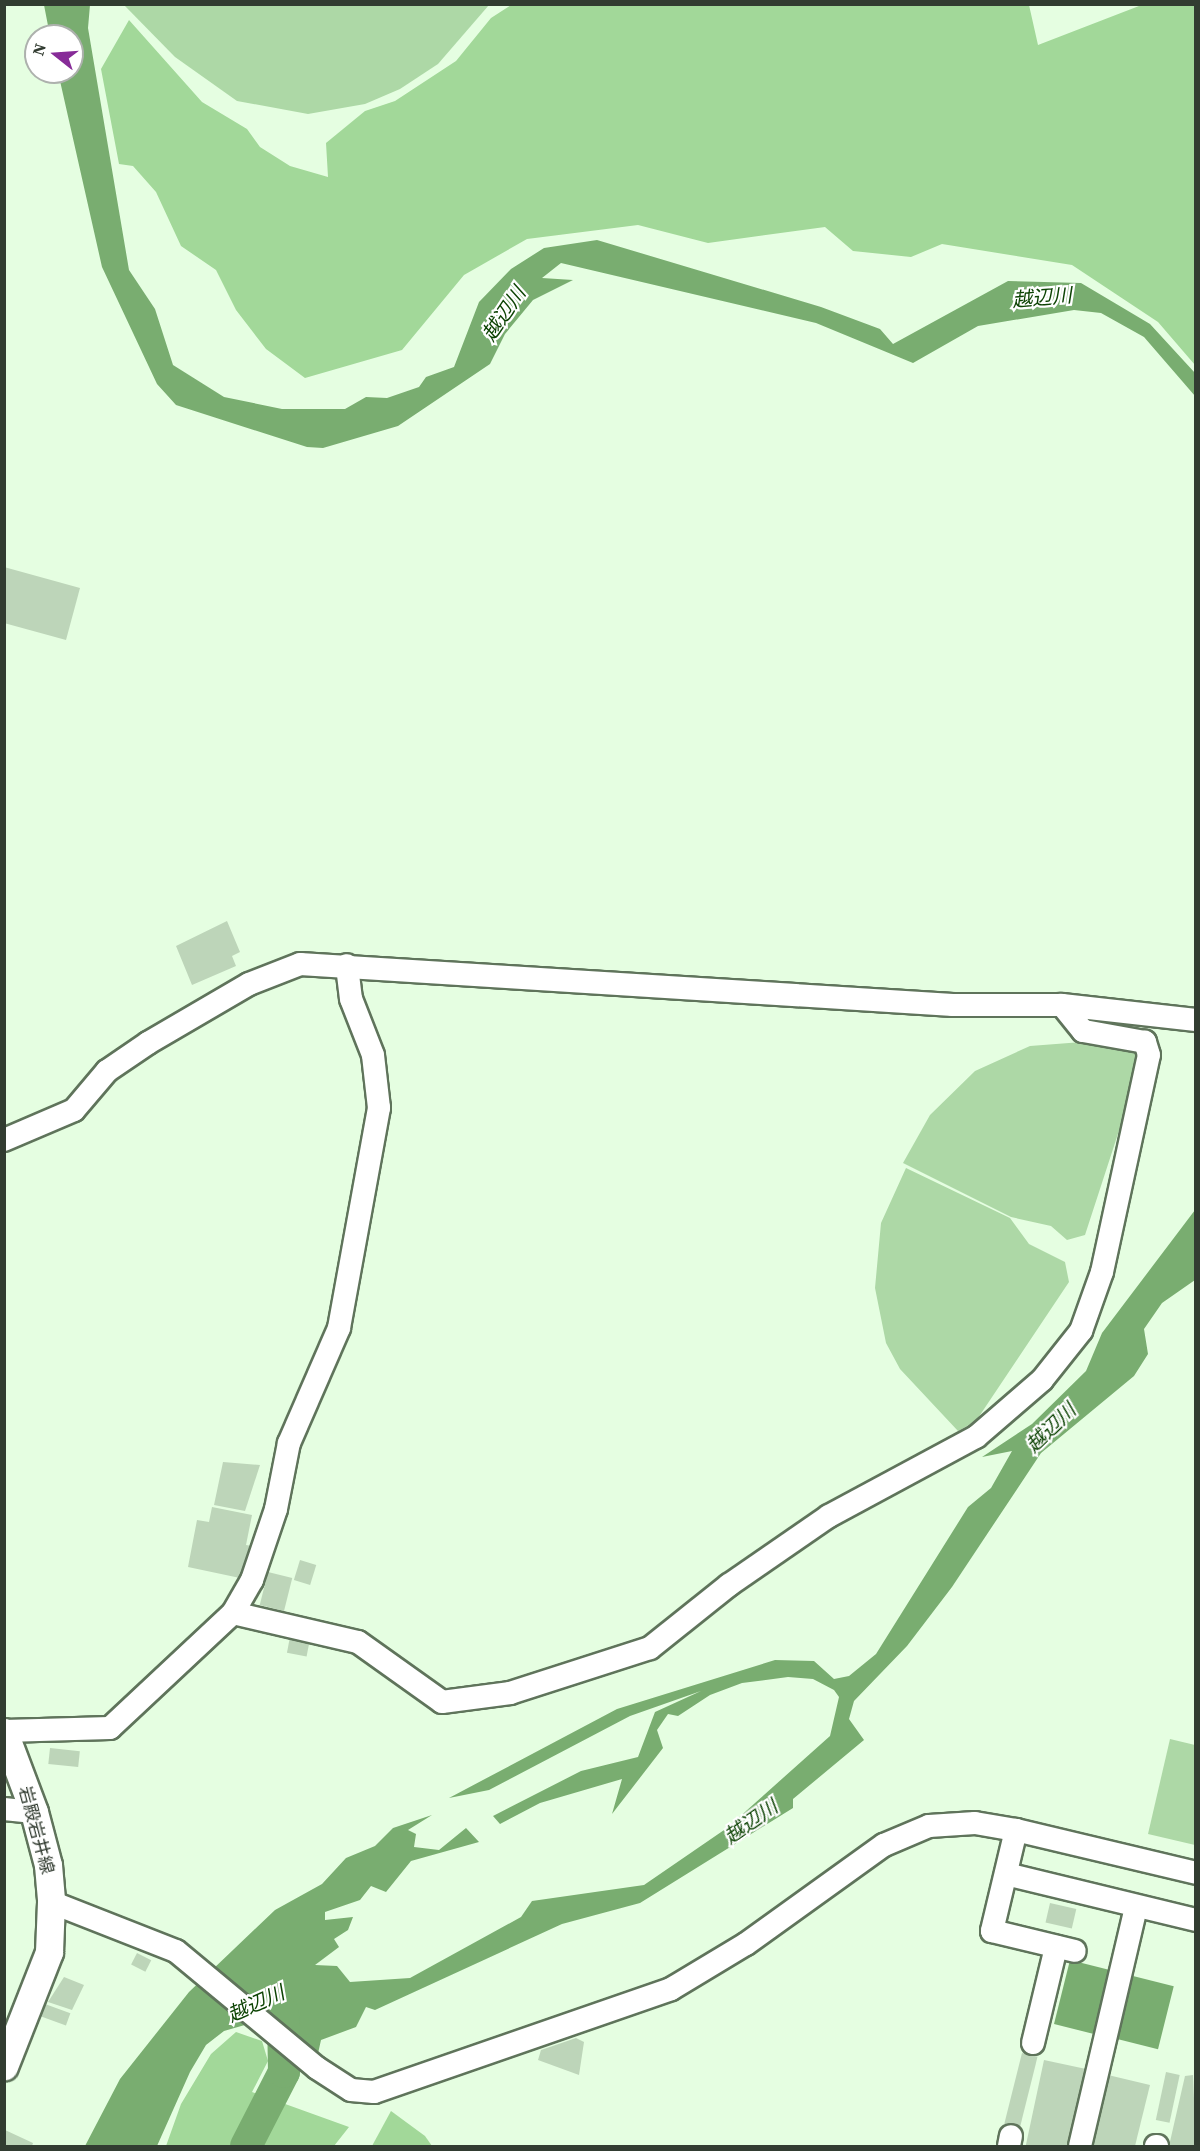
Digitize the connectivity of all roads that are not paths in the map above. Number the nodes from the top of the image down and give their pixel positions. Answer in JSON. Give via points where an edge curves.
{"nodes":[{"id":1,"x":347,"y":965,"type":"junction"},
{"id":2,"x":1062,"y":1005,"type":"junction"},
{"id":3,"x":1196,"y":1020,"type":"edge"},
{"id":4,"x":4,"y":1140,"type":"edge"},
{"id":5,"x":233,"y":1614,"type":"junction"},
{"id":6,"x":4,"y":1732,"type":"edge"},
{"id":7,"x":4,"y":1809,"type":"edge"},
{"id":8,"x":34,"y":1812,"type":"junction"},
{"id":9,"x":1016,"y":1830,"type":"junction"},
{"id":10,"x":1196,"y":1873,"type":"edge"},
{"id":11,"x":1006,"y":1874,"type":"junction"},
{"id":12,"x":51,"y":1902,"type":"junction"},
{"id":13,"x":1136,"y":1907,"type":"junction"},
{"id":14,"x":1196,"y":1920,"type":"edge"},
{"id":15,"x":1033,"y":2043,"type":"dead end"},
{"id":16,"x":4,"y":2066,"type":"edge"},
{"id":17,"x":1080,"y":2146,"type":"edge"}],
"edges":[{"from":1,"to":2,"type":"street","via":[[953,1005]]},
{"from":1,"to":4,"type":"street","via":[[300,964],[249,984],[107,1071],[74,1110]]},
{"from":1,"to":5,"type":"street","via":[[351,999],[373,1055],[379,1108],[360,1224],[339,1328],[289,1443],[276,1509],[252,1580]]},
{"from":2,"to":3,"type":"street"},
{"from":2,"to":5,"type":"street","via":[[1083,1031],[1145,1041],[1149,1055],[1102,1272],[1081,1331],[1042,1380],[976,1437],[829,1516],[729,1585],[650,1648],[510,1693],[442,1702],[358,1642]]},
{"from":5,"to":6,"type":"street","via":[[110,1728]]},
{"from":6,"to":8,"type":"main road","name":"岩殿岩井線"},
{"from":7,"to":8,"type":"street"},
{"from":8,"to":12,"type":"main road","name":"岩殿岩井線"},
{"from":9,"to":10,"type":"street"},
{"from":9,"to":11,"type":"street"},
{"from":9,"to":12,"type":"street","via":[[975,1823],[914,1832],[884,1845],[746,1944],[671,1989],[374,2092],[351,2090],[317,2068],[176,1951]]},
{"from":11,"to":13,"type":"street"},
{"from":11,"to":15,"type":"street","via":[[992,1931],[1066,1949]]},
{"from":12,"to":16,"type":"main road","name":"岩殿岩井線","via":[[49,1952]]},
{"from":13,"to":14,"type":"street"},
{"from":13,"to":17,"type":"street"}]}
